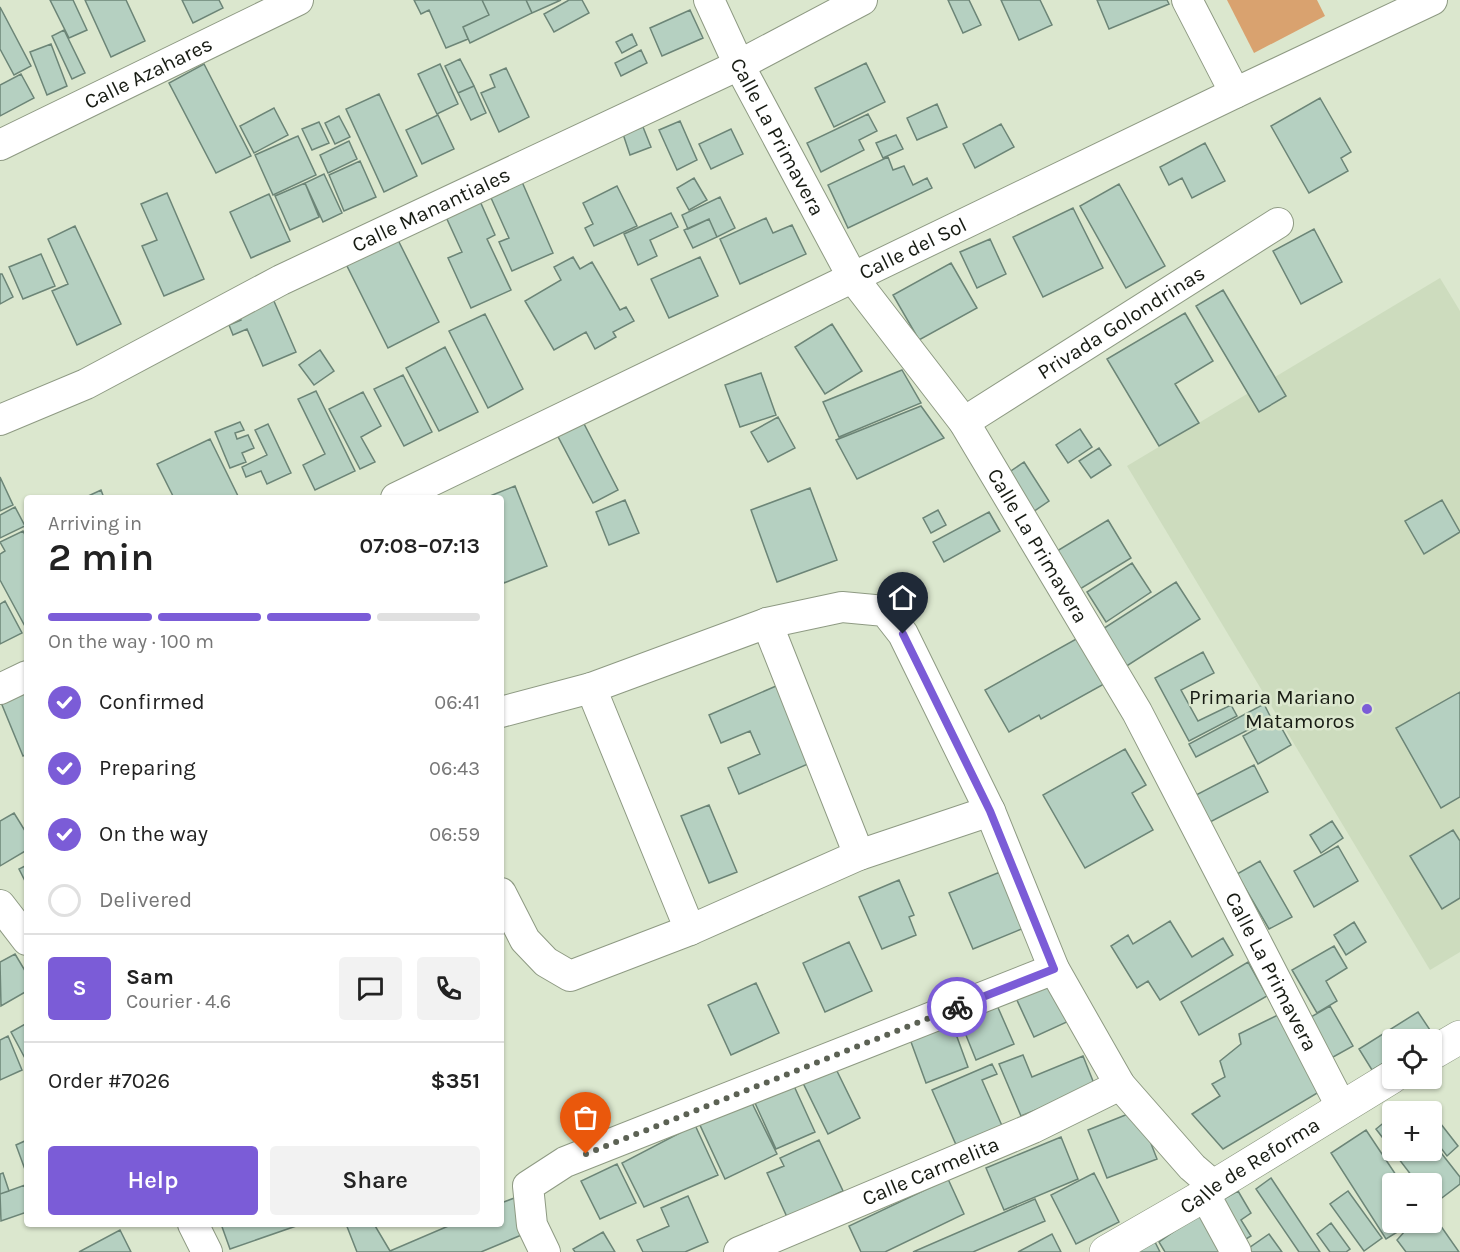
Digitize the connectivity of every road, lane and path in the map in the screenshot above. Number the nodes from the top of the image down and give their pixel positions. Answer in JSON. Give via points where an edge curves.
{"nodes":[{"id":1,"x":298,"y":0,"type":"edge"},
{"id":2,"x":709,"y":0,"type":"edge"},
{"id":3,"x":862,"y":0,"type":"edge"},
{"id":4,"x":1187,"y":0,"type":"edge"},
{"id":5,"x":1432,"y":0,"type":"edge"},
{"id":6,"x":739,"y":65,"type":"junction"},
{"id":7,"x":1235,"y":93,"type":"junction"},
{"id":8,"x":0,"y":145,"type":"edge"},
{"id":9,"x":1278,"y":223,"type":"dead end"},
{"id":10,"x":853,"y":278,"type":"junction"},
{"id":11,"x":0,"y":420,"type":"edge"},
{"id":12,"x":964,"y":422,"type":"junction"},
{"id":13,"x":402,"y":495,"type":"edge"},
{"id":14,"x":767,"y":623,"type":"junction"},
{"id":15,"x":24,"y":677,"type":"edge"},
{"id":16,"x":591,"y":688,"type":"junction"},
{"id":17,"x":0,"y":689,"type":"edge"},
{"id":18,"x":504,"y":711,"type":"edge"},
{"id":19,"x":990,"y":811,"type":"junction"},
{"id":20,"x":859,"y":855,"type":"junction"},
{"id":21,"x":504,"y":899,"type":"edge"},
{"id":22,"x":0,"y":905,"type":"edge"},
{"id":23,"x":690,"y":930,"type":"junction"},
{"id":24,"x":24,"y":936,"type":"edge"},
{"id":25,"x":1054,"y":969,"type":"junction"},
{"id":26,"x":1460,"y":1037,"type":"edge"},
{"id":27,"x":1442,"y":1048,"type":"edge"},
{"id":28,"x":1382,"y":1083,"type":"edge"},
{"id":29,"x":1120,"y":1085,"type":"junction"},
{"id":30,"x":1341,"y":1106,"type":"junction"},
{"id":31,"x":1209,"y":1190,"type":"junction"},
{"id":32,"x":194,"y":1227,"type":"edge"},
{"id":33,"x":207,"y":1252,"type":"edge"},
{"id":34,"x":545,"y":1252,"type":"edge"},
{"id":35,"x":739,"y":1252,"type":"edge"},
{"id":36,"x":1106,"y":1252,"type":"edge"},
{"id":37,"x":1236,"y":1252,"type":"edge"}],
"edges":[{"from":1,"to":8,"type":"street","name":"Calle Azahares"},
{"from":2,"to":6,"type":"street","name":"Calle La Primavera"},
{"from":3,"to":6,"type":"street","name":"Calle Manantiales"},
{"from":4,"to":7,"type":"street"},
{"from":5,"to":7,"type":"street","name":"Calle del Sol"},
{"from":6,"to":10,"type":"street","name":"Calle La Primavera"},
{"from":6,"to":11,"type":"street","name":"Calle Manantiales","via":[[281,280],[86,384]]},
{"from":7,"to":10,"type":"street","name":"Calle del Sol"},
{"from":9,"to":12,"type":"street","name":"Privada Golondrinas"},
{"from":10,"to":12,"type":"street","name":"Calle La Primavera"},
{"from":10,"to":13,"type":"street","name":"Calle del Sol"},
{"from":12,"to":30,"type":"street","name":"Calle La Primavera","via":[[1137,712]]},
{"from":14,"to":16,"type":"street"},
{"from":14,"to":19,"type":"street","via":[[842,607],[885,611],[903,634]]},
{"from":14,"to":20,"type":"street"},
{"from":15,"to":17,"type":"street"},
{"from":16,"to":18,"type":"street"},
{"from":16,"to":23,"type":"street"},
{"from":19,"to":20,"type":"street"},
{"from":19,"to":25,"type":"street"},
{"from":20,"to":23,"type":"street"},
{"from":21,"to":23,"type":"street","via":[[525,940],[546,962],[570,976]]},
{"from":22,"to":24,"type":"street"},
{"from":25,"to":29,"type":"street"},
{"from":25,"to":34,"type":"street","via":[[565,1162],[528,1186],[532,1225]]},
{"from":26,"to":27,"type":"main road"},
{"from":28,"to":30,"type":"main road","name":"Calle de Reforma"},
{"from":29,"to":31,"type":"street"},
{"from":29,"to":35,"type":"street","name":"Calle Carmelita","via":[[1033,1128]]},
{"from":30,"to":31,"type":"main road","name":"Calle de Reforma"},
{"from":31,"to":36,"type":"main road","name":"Calle de Reforma"},
{"from":31,"to":37,"type":"street"},
{"from":32,"to":33,"type":"street"}]}
